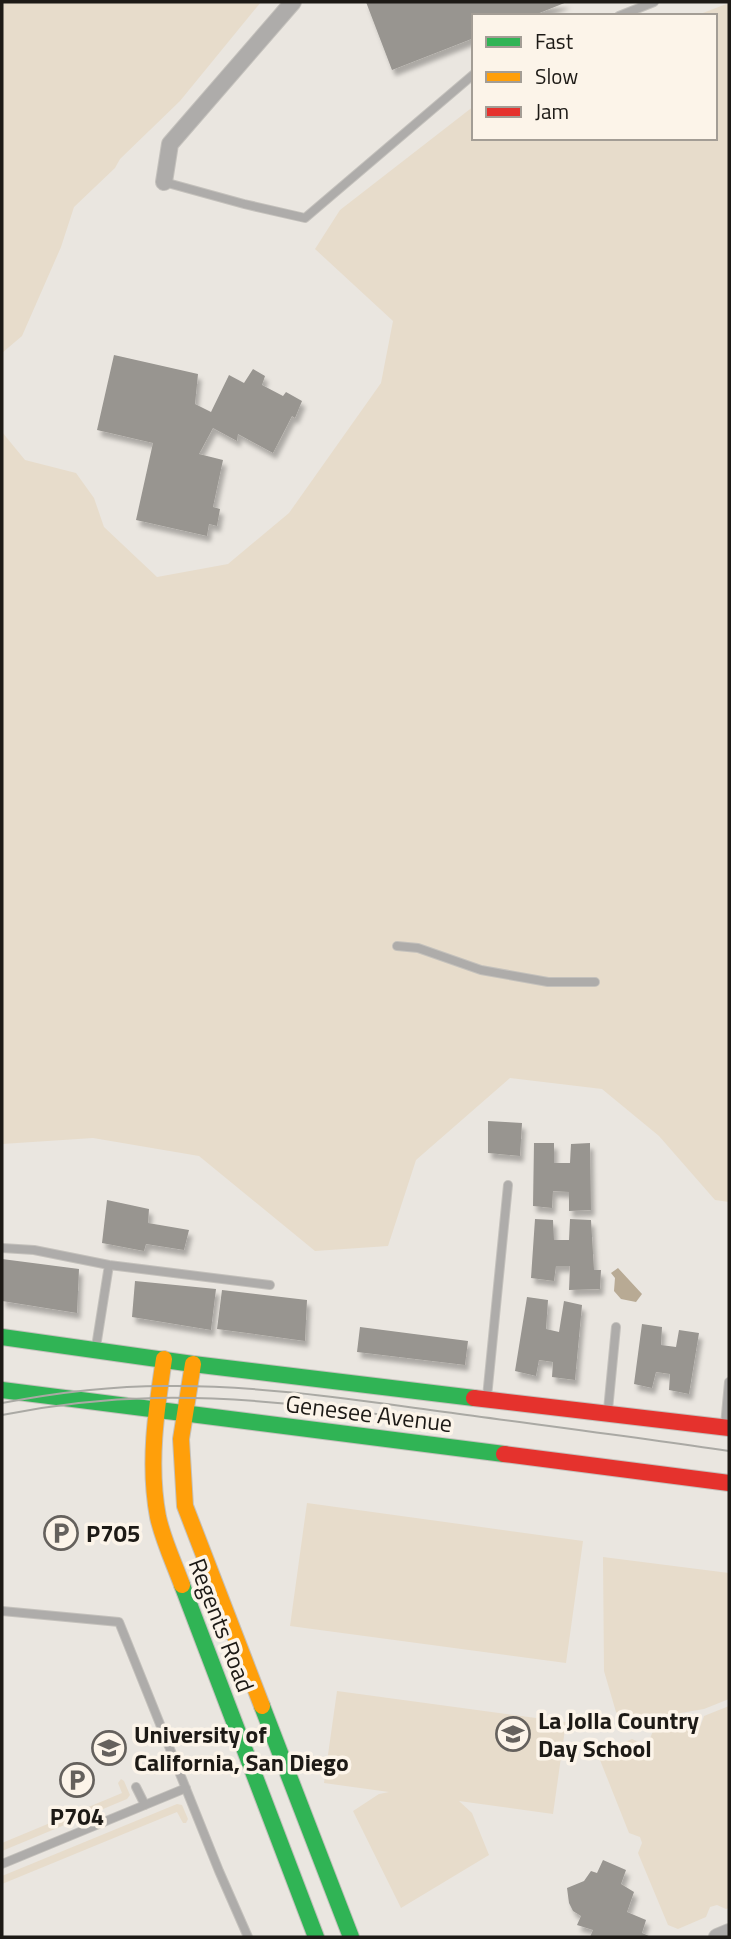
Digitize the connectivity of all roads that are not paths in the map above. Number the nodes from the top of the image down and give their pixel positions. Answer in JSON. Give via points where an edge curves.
{"nodes":[{"id":1,"x":293,"y":2,"type":"edge"},
{"id":2,"x":654,"y":2,"type":"edge"},
{"id":3,"x":624,"y":14,"type":"edge"},
{"id":4,"x":472,"y":76,"type":"edge"},
{"id":5,"x":164,"y":182,"type":"joint"},
{"id":6,"x":397,"y":946,"type":"dead end"},
{"id":7,"x":595,"y":982,"type":"dead end"},
{"id":8,"x":508,"y":1185,"type":"dead end"},
{"id":9,"x":2,"y":1248,"type":"edge"},
{"id":10,"x":109,"y":1265,"type":"junction"},
{"id":11,"x":271,"y":1284,"type":"dead end"},
{"id":12,"x":616,"y":1327,"type":"dead end"},
{"id":13,"x":2,"y":1337,"type":"edge"},
{"id":14,"x":95,"y":1350,"type":"junction"},
{"id":15,"x":164,"y":1359,"type":"junction"},
{"id":16,"x":193,"y":1364,"type":"junction"},
{"id":17,"x":729,"y":1382,"type":"edge"},
{"id":18,"x":2,"y":1390,"type":"edge"},
{"id":19,"x":487,"y":1400,"type":"junction"},
{"id":20,"x":156,"y":1410,"type":"junction"},
{"id":21,"x":608,"y":1413,"type":"junction"},
{"id":22,"x":186,"y":1414,"type":"junction"},
{"id":23,"x":727,"y":1428,"type":"edge"},
{"id":24,"x":729,"y":1483,"type":"edge"},
{"id":25,"x":2,"y":1611,"type":"edge"},
{"id":26,"x":136,"y":1787,"type":"dead end"},
{"id":27,"x":186,"y":1788,"type":"junction"},
{"id":28,"x":145,"y":1805,"type":"junction"},
{"id":29,"x":2,"y":1864,"type":"edge"},
{"id":30,"x":729,"y":1932,"type":"edge"},
{"id":31,"x":248,"y":1937,"type":"edge"},
{"id":32,"x":316,"y":1937,"type":"edge"},
{"id":33,"x":351,"y":1937,"type":"edge"},
{"id":34,"x":717,"y":1937,"type":"edge"}],
"edges":[{"from":1,"to":5,"type":"street","via":[[170,144]]},
{"from":2,"to":3,"type":"lane"},
{"from":4,"to":5,"type":"lane","via":[[305,218]]},
{"from":6,"to":7,"type":"lane","via":[[418,947],[481,970],[548,982]]},
{"from":8,"to":19,"type":"lane"},
{"from":9,"to":10,"type":"lane"},
{"from":10,"to":11,"type":"lane"},
{"from":10,"to":14,"type":"lane"},
{"from":12,"to":21,"type":"lane"},
{"from":13,"to":14,"type":"main road","name":"Genesee Avenue"},
{"from":14,"to":15,"type":"main road","name":"Genesee Avenue"},
{"from":15,"to":16,"type":"main road","name":"Genesee Avenue"},
{"from":15,"to":20,"type":"main road","name":"Regents Road"},
{"from":16,"to":19,"type":"main road","name":"Genesee Avenue"},
{"from":16,"to":22,"type":"main road","name":"Regents Road"},
{"from":17,"to":23,"type":"lane"},
{"from":18,"to":20,"type":"main road","name":"Genesee Avenue"},
{"from":19,"to":21,"type":"main road","name":"Genesee Avenue"},
{"from":20,"to":22,"type":"main road","name":"Genesee Avenue"},
{"from":20,"to":32,"type":"main road","name":"Regents Road","via":[[154,1477],[169,1551]]},
{"from":21,"to":23,"type":"main road","name":"Genesee Avenue"},
{"from":22,"to":24,"type":"main road","name":"Genesee Avenue"},
{"from":22,"to":33,"type":"main road","name":"Regents Road","via":[[181,1439],[185,1506]]},
{"from":25,"to":27,"type":"lane","via":[[120,1622]]},
{"from":26,"to":28,"type":"lane"},
{"from":27,"to":28,"type":"lane"},
{"from":27,"to":31,"type":"lane"},
{"from":28,"to":29,"type":"lane"},
{"from":30,"to":34,"type":"street"}]}
